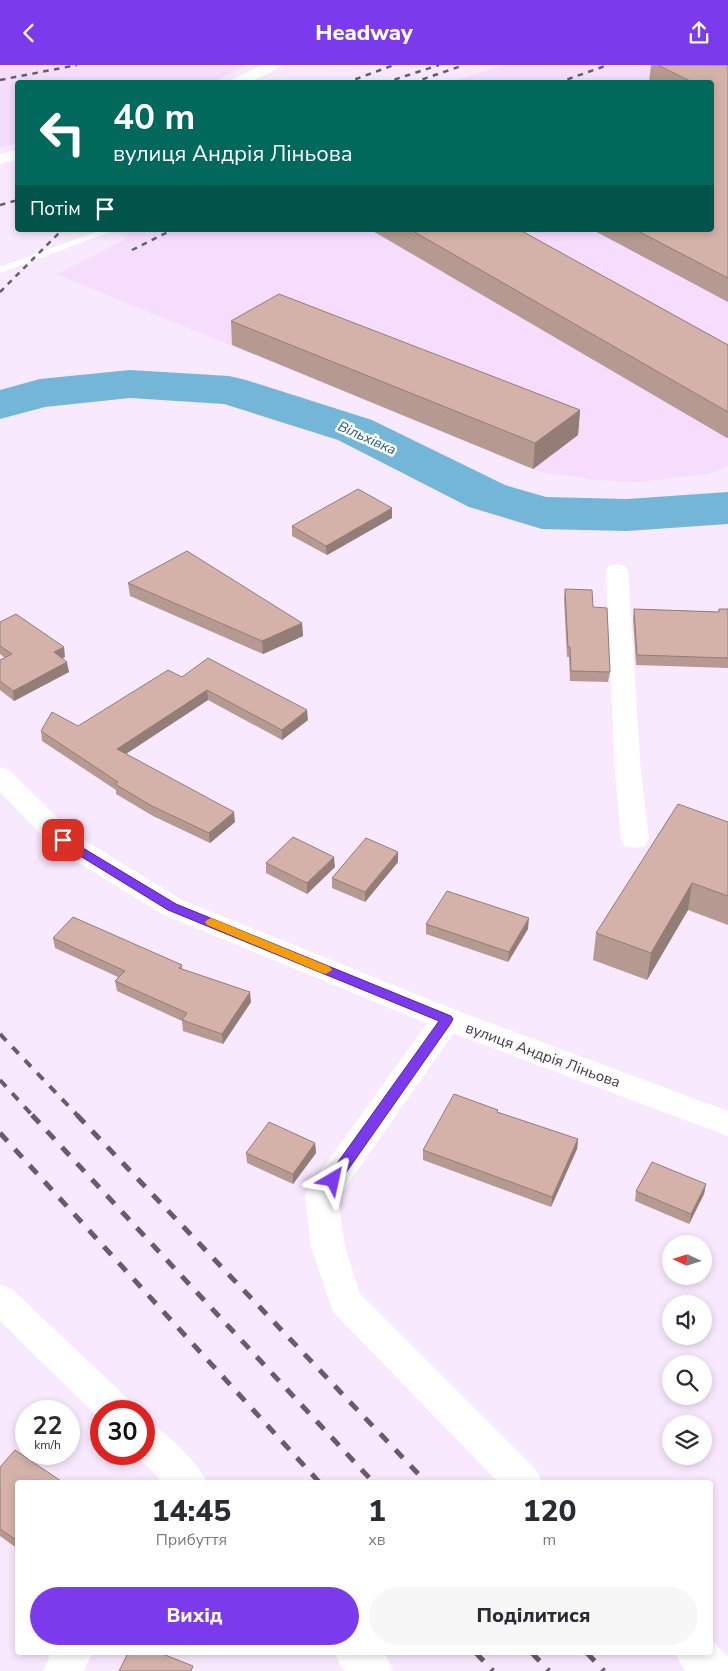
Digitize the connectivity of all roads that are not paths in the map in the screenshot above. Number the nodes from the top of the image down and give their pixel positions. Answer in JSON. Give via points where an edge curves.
{"nodes":[{"id":1,"x":274,"y":65,"type":"edge"},
{"id":2,"x":242,"y":80,"type":"edge"},
{"id":3,"x":15,"y":155,"type":"edge"},
{"id":4,"x":0,"y":159,"type":"edge"},
{"id":5,"x":104,"y":232,"type":"edge"},
{"id":6,"x":0,"y":270,"type":"edge"},
{"id":7,"x":617,"y":571,"type":"dead end"},
{"id":8,"x":0,"y":776,"type":"edge"},
{"id":9,"x":635,"y":839,"type":"dead end"},
{"id":10,"x":447,"y":1019,"type":"junction"},
{"id":11,"x":728,"y":1124,"type":"edge"},
{"id":12,"x":0,"y":1299,"type":"edge"},
{"id":13,"x":105,"y":1400,"type":"edge"},
{"id":14,"x":155,"y":1452,"type":"edge"},
{"id":15,"x":174,"y":1476,"type":"edge"},
{"id":16,"x":521,"y":1480,"type":"edge"},
{"id":17,"x":71,"y":1655,"type":"edge"},
{"id":18,"x":357,"y":1655,"type":"edge"},
{"id":19,"x":698,"y":1655,"type":"edge"},
{"id":20,"x":62,"y":1671,"type":"edge"},
{"id":21,"x":373,"y":1671,"type":"edge"},
{"id":22,"x":714,"y":1671,"type":"edge"}],
"edges":[{"from":1,"to":2,"type":"street"},
{"from":3,"to":4,"type":"street"},
{"from":5,"to":6,"type":"lane"},
{"from":7,"to":9,"type":"street","via":[[628,773]]},
{"from":8,"to":10,"type":"street","name":"вулиця Андрія Ліньова","via":[[63,840],[172,907]]},
{"from":10,"to":11,"type":"street","name":"вулиця Андрія Ліньова"},
{"from":10,"to":16,"type":"street","via":[[322,1196],[328,1247],[345,1302]]},
{"from":12,"to":13,"type":"street"},
{"from":14,"to":15,"type":"street"},
{"from":17,"to":20,"type":"street"},
{"from":18,"to":21,"type":"street"},
{"from":19,"to":22,"type":"street"}]}
